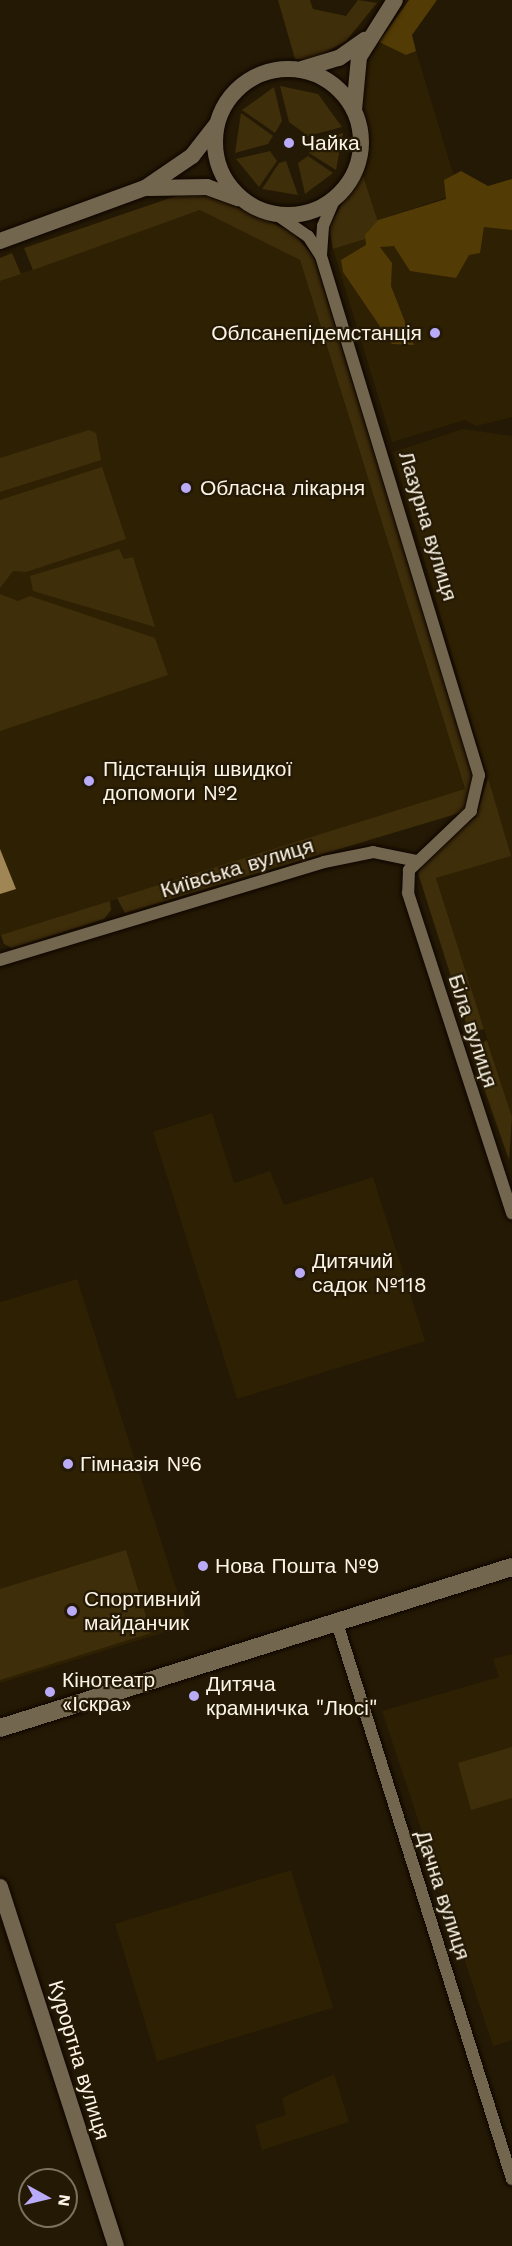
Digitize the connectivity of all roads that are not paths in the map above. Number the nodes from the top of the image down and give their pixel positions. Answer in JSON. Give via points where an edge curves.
{"nodes":[{"id":1,"x":395,"y":0,"type":"edge"},
{"id":2,"x":372,"y":33,"type":"junction"},
{"id":3,"x":300,"y":69,"type":"junction"},
{"id":4,"x":354,"y":111,"type":"junction"},
{"id":5,"x":217,"y":124,"type":"junction"},
{"id":6,"x":145,"y":188,"type":"junction"},
{"id":7,"x":334,"y":198,"type":"junction"},
{"id":8,"x":244,"y":200,"type":"junction"},
{"id":9,"x":276,"y":214,"type":"junction"},
{"id":10,"x":0,"y":241,"type":"edge"},
{"id":11,"x":321,"y":256,"type":"junction"},
{"id":12,"x":416,"y":861,"type":"junction"},
{"id":13,"x":0,"y":960,"type":"edge"},
{"id":14,"x":512,"y":1214,"type":"edge"},
{"id":15,"x":512,"y":1568,"type":"edge"},
{"id":16,"x":337,"y":1623,"type":"junction"},
{"id":17,"x":0,"y":1728,"type":"edge"},
{"id":18,"x":0,"y":1887,"type":"edge"},
{"id":19,"x":512,"y":2179,"type":"edge"},
{"id":20,"x":116,"y":2246,"type":"edge"}],
"edges":[{"from":1,"to":2,"type":"street"},
{"from":2,"to":3,"type":"street","via":[[339,58]]},
{"from":2,"to":4,"type":"street","via":[[357,66]]},
{"from":3,"to":4,"type":"street","via":[[338,88]]},
{"from":3,"to":5,"type":"street","via":[[272,70],[250,79],[227,101]]},
{"from":4,"to":7,"type":"street","via":[[361,136],[358,162]]},
{"from":5,"to":6,"type":"street","via":[[192,156]]},
{"from":5,"to":8,"type":"street","via":[[221,172]]},
{"from":6,"to":8,"type":"street","via":[[207,187]]},
{"from":6,"to":10,"type":"street"},
{"from":7,"to":9,"type":"street","via":[[307,213]]},
{"from":7,"to":11,"type":"street","name":"Лазурна вулиця","via":[[323,226]]},
{"from":8,"to":9,"type":"street"},
{"from":9,"to":11,"type":"street","name":"Лазурна вулиця","via":[[308,236]]},
{"from":11,"to":12,"type":"street","name":"Лазурна вулиця","via":[[478,775],[471,811]]},
{"from":12,"to":13,"type":"street","name":"Київська вулиця","via":[[373,852],[324,862]]},
{"from":12,"to":14,"type":"street","name":"Біла вулиця","via":[[409,870],[408,893]]},
{"from":15,"to":16,"type":"main road"},
{"from":16,"to":17,"type":"main road"},
{"from":16,"to":19,"type":"street","name":"Дачна вулиця"},
{"from":18,"to":20,"type":"street","name":"Курортна вулиця"}]}
